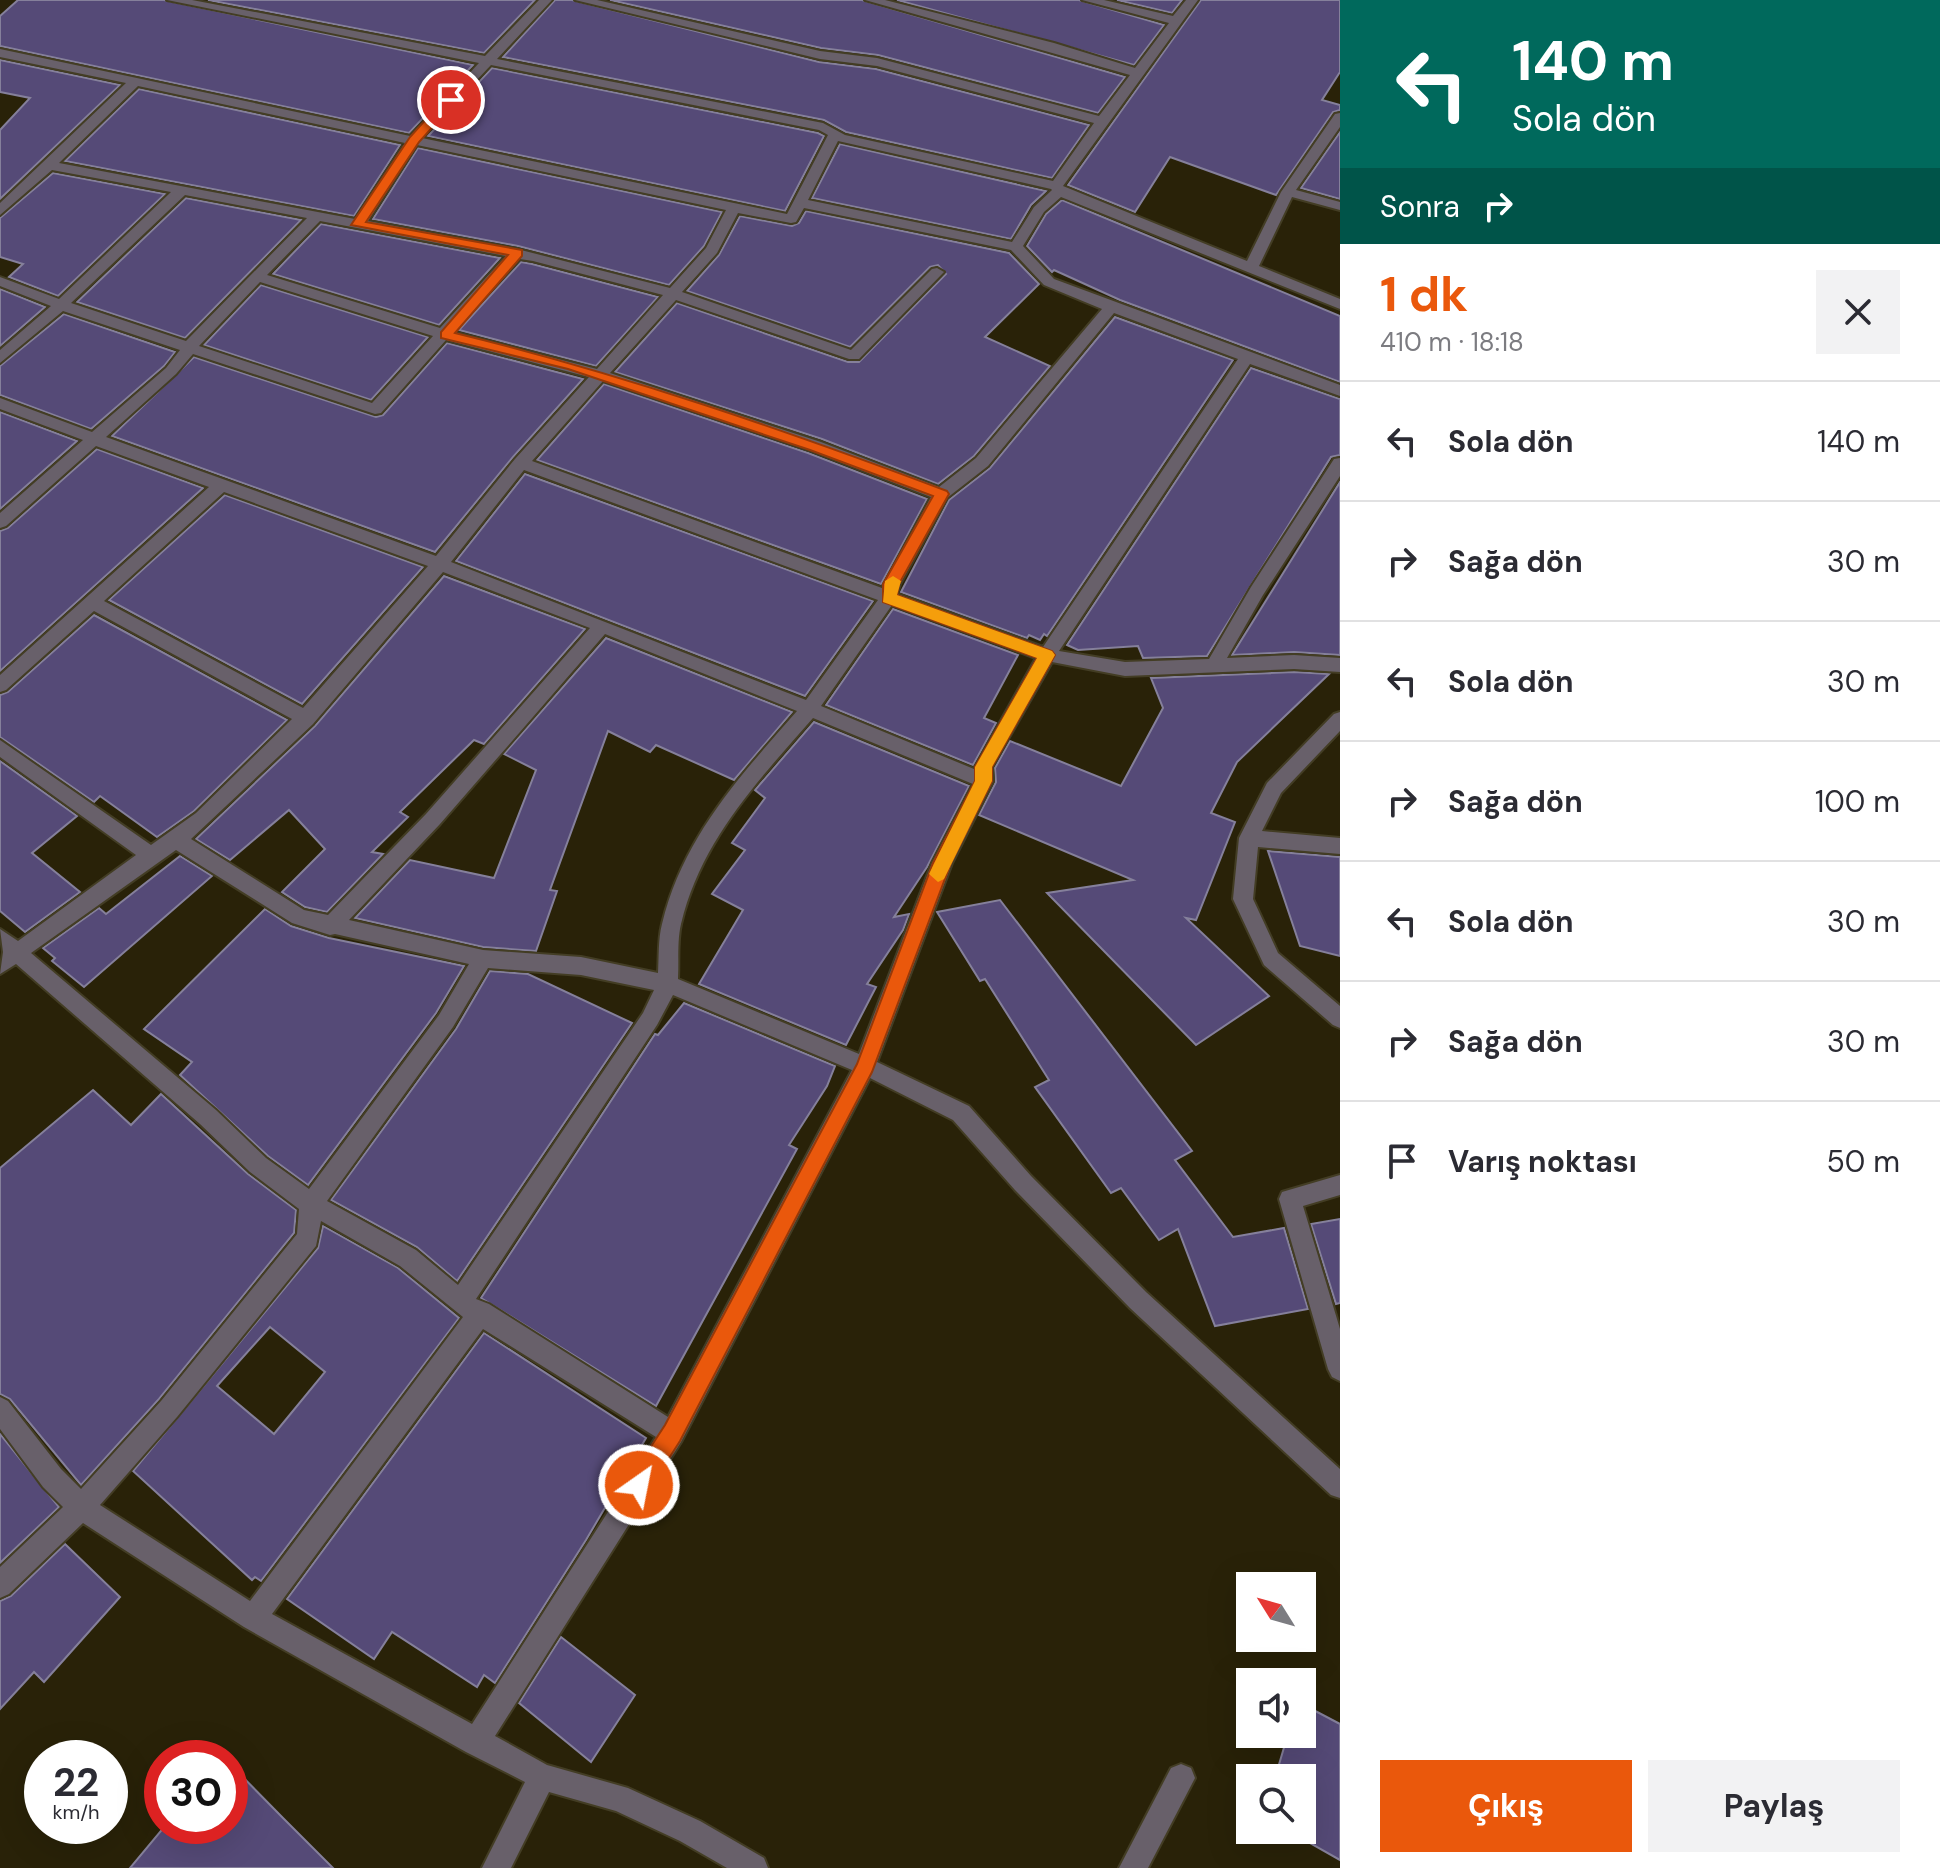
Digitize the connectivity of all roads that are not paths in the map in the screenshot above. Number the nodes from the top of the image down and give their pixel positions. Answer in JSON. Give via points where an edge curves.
{"nodes":[{"id":1,"x":173,"y":0,"type":"edge"},
{"id":2,"x":546,"y":0,"type":"edge"},
{"id":3,"x":581,"y":0,"type":"edge"},
{"id":4,"x":871,"y":0,"type":"edge"},
{"id":5,"x":1088,"y":0,"type":"edge"},
{"id":6,"x":1192,"y":0,"type":"edge"},
{"id":7,"x":1177,"y":21,"type":"junction"},
{"id":8,"x":0,"y":53,"type":"edge"},
{"id":9,"x":487,"y":60,"type":"junction"},
{"id":10,"x":1138,"y":73,"type":"junction"},
{"id":11,"x":137,"y":80,"type":"junction"},
{"id":12,"x":1340,"y":117,"type":"edge"},
{"id":13,"x":1102,"y":121,"type":"junction"},
{"id":14,"x":835,"y":134,"type":"junction"},
{"id":15,"x":414,"y":139,"type":"junction"},
{"id":16,"x":49,"y":165,"type":"junction"},
{"id":17,"x":1058,"y":188,"type":"junction"},
{"id":18,"x":182,"y":190,"type":"junction"},
{"id":19,"x":1288,"y":192,"type":"junction"},
{"id":20,"x":800,"y":203,"type":"junction"},
{"id":21,"x":1340,"y":206,"type":"edge"},
{"id":22,"x":734,"y":208,"type":"junction"},
{"id":23,"x":0,"y":211,"type":"edge"},
{"id":24,"x":317,"y":216,"type":"junction"},
{"id":25,"x":358,"y":225,"type":"junction"},
{"id":26,"x":1016,"y":247,"type":"junction"},
{"id":27,"x":517,"y":253,"type":"junction"},
{"id":28,"x":1251,"y":268,"type":"junction"},
{"id":29,"x":937,"y":272,"type":"dead end"},
{"id":30,"x":258,"y":277,"type":"junction"},
{"id":31,"x":0,"y":281,"type":"edge"},
{"id":32,"x":671,"y":293,"type":"junction"},
{"id":33,"x":1340,"y":304,"type":"edge"},
{"id":34,"x":61,"y":305,"type":"junction"},
{"id":35,"x":1111,"y":307,"type":"junction"},
{"id":36,"x":445,"y":335,"type":"junction"},
{"id":37,"x":189,"y":348,"type":"junction"},
{"id":38,"x":1247,"y":357,"type":"junction"},
{"id":39,"x":0,"y":358,"type":"edge"},
{"id":40,"x":599,"y":375,"type":"junction"},
{"id":41,"x":1340,"y":391,"type":"edge"},
{"id":42,"x":0,"y":403,"type":"edge"},
{"id":43,"x":98,"y":438,"type":"junction"},
{"id":44,"x":521,"y":463,"type":"junction"},
{"id":45,"x":1340,"y":463,"type":"edge"},
{"id":46,"x":221,"y":486,"type":"junction"},
{"id":47,"x":941,"y":494,"type":"junction"},
{"id":48,"x":0,"y":522,"type":"edge"},
{"id":49,"x":441,"y":565,"type":"junction"},
{"id":50,"x":888,"y":598,"type":"junction"},
{"id":51,"x":92,"y":602,"type":"junction"},
{"id":52,"x":602,"y":626,"type":"junction"},
{"id":53,"x":1047,"y":655,"type":"junction"},
{"id":54,"x":1340,"y":665,"type":"edge"},
{"id":55,"x":1214,"y":666,"type":"junction"},
{"id":56,"x":0,"y":685,"type":"edge"},
{"id":57,"x":809,"y":710,"type":"junction"},
{"id":58,"x":307,"y":719,"type":"junction"},
{"id":59,"x":1340,"y":719,"type":"edge"},
{"id":60,"x":0,"y":747,"type":"edge"},
{"id":61,"x":984,"y":781,"type":"junction"},
{"id":62,"x":1249,"y":838,"type":"junction"},
{"id":63,"x":179,"y":842,"type":"junction"},
{"id":64,"x":1340,"y":846,"type":"edge"},
{"id":65,"x":150,"y":855,"type":"junction"},
{"id":66,"x":330,"y":927,"type":"junction"},
{"id":67,"x":5,"y":951,"type":"edge"},
{"id":68,"x":483,"y":959,"type":"junction"},
{"id":69,"x":668,"y":984,"type":"junction"},
{"id":70,"x":1340,"y":1019,"type":"edge"},
{"id":71,"x":865,"y":1066,"type":"junction"},
{"id":72,"x":1340,"y":1185,"type":"edge"},
{"id":73,"x":311,"y":1204,"type":"junction"},
{"id":74,"x":471,"y":1307,"type":"junction"},
{"id":75,"x":1340,"y":1369,"type":"edge"},
{"id":76,"x":0,"y":1409,"type":"edge"},
{"id":77,"x":672,"y":1433,"type":"junction"},
{"id":78,"x":1340,"y":1486,"type":"edge"},
{"id":79,"x":81,"y":1507,"type":"junction"},
{"id":80,"x":0,"y":1585,"type":"edge"},
{"id":81,"x":253,"y":1618,"type":"junction"},
{"id":82,"x":475,"y":1743,"type":"junction"},
{"id":83,"x":542,"y":1777,"type":"junction"},
{"id":84,"x":1181,"y":1778,"type":"dead end"},
{"id":85,"x":496,"y":1868,"type":"edge"},
{"id":86,"x":754,"y":1868,"type":"edge"},
{"id":87,"x":1133,"y":1868,"type":"edge"}],
"edges":[{"from":1,"to":9,"type":"street"},
{"from":2,"to":9,"type":"street"},
{"from":3,"to":13,"type":"street","via":[[820,55],[877,62]]},
{"from":4,"to":10,"type":"street"},
{"from":5,"to":7,"type":"street"},
{"from":6,"to":7,"type":"street"},
{"from":7,"to":10,"type":"street"},
{"from":8,"to":11,"type":"street"},
{"from":9,"to":14,"type":"street","via":[[781,118]]},
{"from":9,"to":15,"type":"street"},
{"from":10,"to":13,"type":"street"},
{"from":11,"to":15,"type":"street"},
{"from":11,"to":16,"type":"street"},
{"from":12,"to":19,"type":"street"},
{"from":13,"to":17,"type":"street"},
{"from":14,"to":17,"type":"street"},
{"from":14,"to":20,"type":"street"},
{"from":15,"to":22,"type":"street"},
{"from":15,"to":25,"type":"street"},
{"from":16,"to":18,"type":"street"},
{"from":16,"to":23,"type":"street"},
{"from":17,"to":26,"type":"street"},
{"from":17,"to":28,"type":"street"},
{"from":18,"to":24,"type":"street"},
{"from":18,"to":34,"type":"street"},
{"from":19,"to":21,"type":"street"},
{"from":19,"to":28,"type":"street"},
{"from":20,"to":22,"type":"street","via":[[791,219]]},
{"from":20,"to":26,"type":"street"},
{"from":22,"to":32,"type":"street","via":[[712,250]]},
{"from":24,"to":25,"type":"street"},
{"from":24,"to":30,"type":"street"},
{"from":25,"to":27,"type":"street"},
{"from":26,"to":35,"type":"street","via":[[1049,282]]},
{"from":27,"to":32,"type":"street"},
{"from":27,"to":36,"type":"street"},
{"from":28,"to":33,"type":"street"},
{"from":29,"to":32,"type":"street","via":[[854,356]]},
{"from":30,"to":36,"type":"street"},
{"from":30,"to":37,"type":"street"},
{"from":31,"to":34,"type":"street"},
{"from":32,"to":40,"type":"street"},
{"from":34,"to":37,"type":"street"},
{"from":34,"to":39,"type":"street"},
{"from":35,"to":38,"type":"street"},
{"from":35,"to":47,"type":"street","via":[[982,462]]},
{"from":36,"to":37,"type":"street","via":[[375,409]]},
{"from":36,"to":40,"type":"street"},
{"from":37,"to":43,"type":"street"},
{"from":38,"to":41,"type":"street"},
{"from":38,"to":53,"type":"street"},
{"from":40,"to":44,"type":"street"},
{"from":40,"to":47,"type":"street"},
{"from":42,"to":43,"type":"street"},
{"from":43,"to":46,"type":"street"},
{"from":43,"to":48,"type":"street"},
{"from":44,"to":49,"type":"street"},
{"from":44,"to":50,"type":"street"},
{"from":45,"to":55,"type":"street"},
{"from":46,"to":49,"type":"street"},
{"from":46,"to":51,"type":"street"},
{"from":47,"to":50,"type":"street"},
{"from":49,"to":52,"type":"street"},
{"from":49,"to":58,"type":"street"},
{"from":50,"to":53,"type":"street"},
{"from":50,"to":57,"type":"street"},
{"from":51,"to":56,"type":"street"},
{"from":51,"to":58,"type":"street"},
{"from":52,"to":57,"type":"street"},
{"from":52,"to":66,"type":"street","via":[[433,819]]},
{"from":53,"to":55,"type":"street","via":[[1125,669]]},
{"from":53,"to":61,"type":"street","via":[[983,767]]},
{"from":54,"to":55,"type":"street"},
{"from":57,"to":61,"type":"street"},
{"from":57,"to":69,"type":"street","via":[[730,800],[698,851],[671,925]]},
{"from":58,"to":63,"type":"street"},
{"from":59,"to":62,"type":"street","via":[[1274,788]]},
{"from":60,"to":65,"type":"street"},
{"from":61,"to":71,"type":"street","via":[[942,863]]},
{"from":62,"to":64,"type":"street"},
{"from":62,"to":70,"type":"street","via":[[1243,899],[1271,959]]},
{"from":63,"to":65,"type":"street"},
{"from":63,"to":66,"type":"street","via":[[299,917]]},
{"from":65,"to":67,"type":"street"},
{"from":66,"to":68,"type":"street"},
{"from":67,"to":73,"type":"street"},
{"from":68,"to":69,"type":"street","via":[[581,966]]},
{"from":68,"to":73,"type":"street","via":[[446,1021]]},
{"from":69,"to":71,"type":"street"},
{"from":69,"to":74,"type":"street"},
{"from":71,"to":77,"type":"street"},
{"from":71,"to":78,"type":"street","via":[[961,1113],[1138,1300]]},
{"from":72,"to":75,"type":"street","via":[[1290,1199]]},
{"from":73,"to":74,"type":"street","via":[[408,1258]]},
{"from":73,"to":79,"type":"street","via":[[308,1238],[169,1409]]},
{"from":74,"to":77,"type":"street"},
{"from":74,"to":81,"type":"street"},
{"from":76,"to":79,"type":"street"},
{"from":77,"to":82,"type":"street"},
{"from":79,"to":80,"type":"street"},
{"from":79,"to":81,"type":"street"},
{"from":81,"to":82,"type":"street"},
{"from":82,"to":83,"type":"street"},
{"from":83,"to":85,"type":"street"},
{"from":83,"to":86,"type":"street","via":[[618,1798]]},
{"from":84,"to":87,"type":"street"}]}
